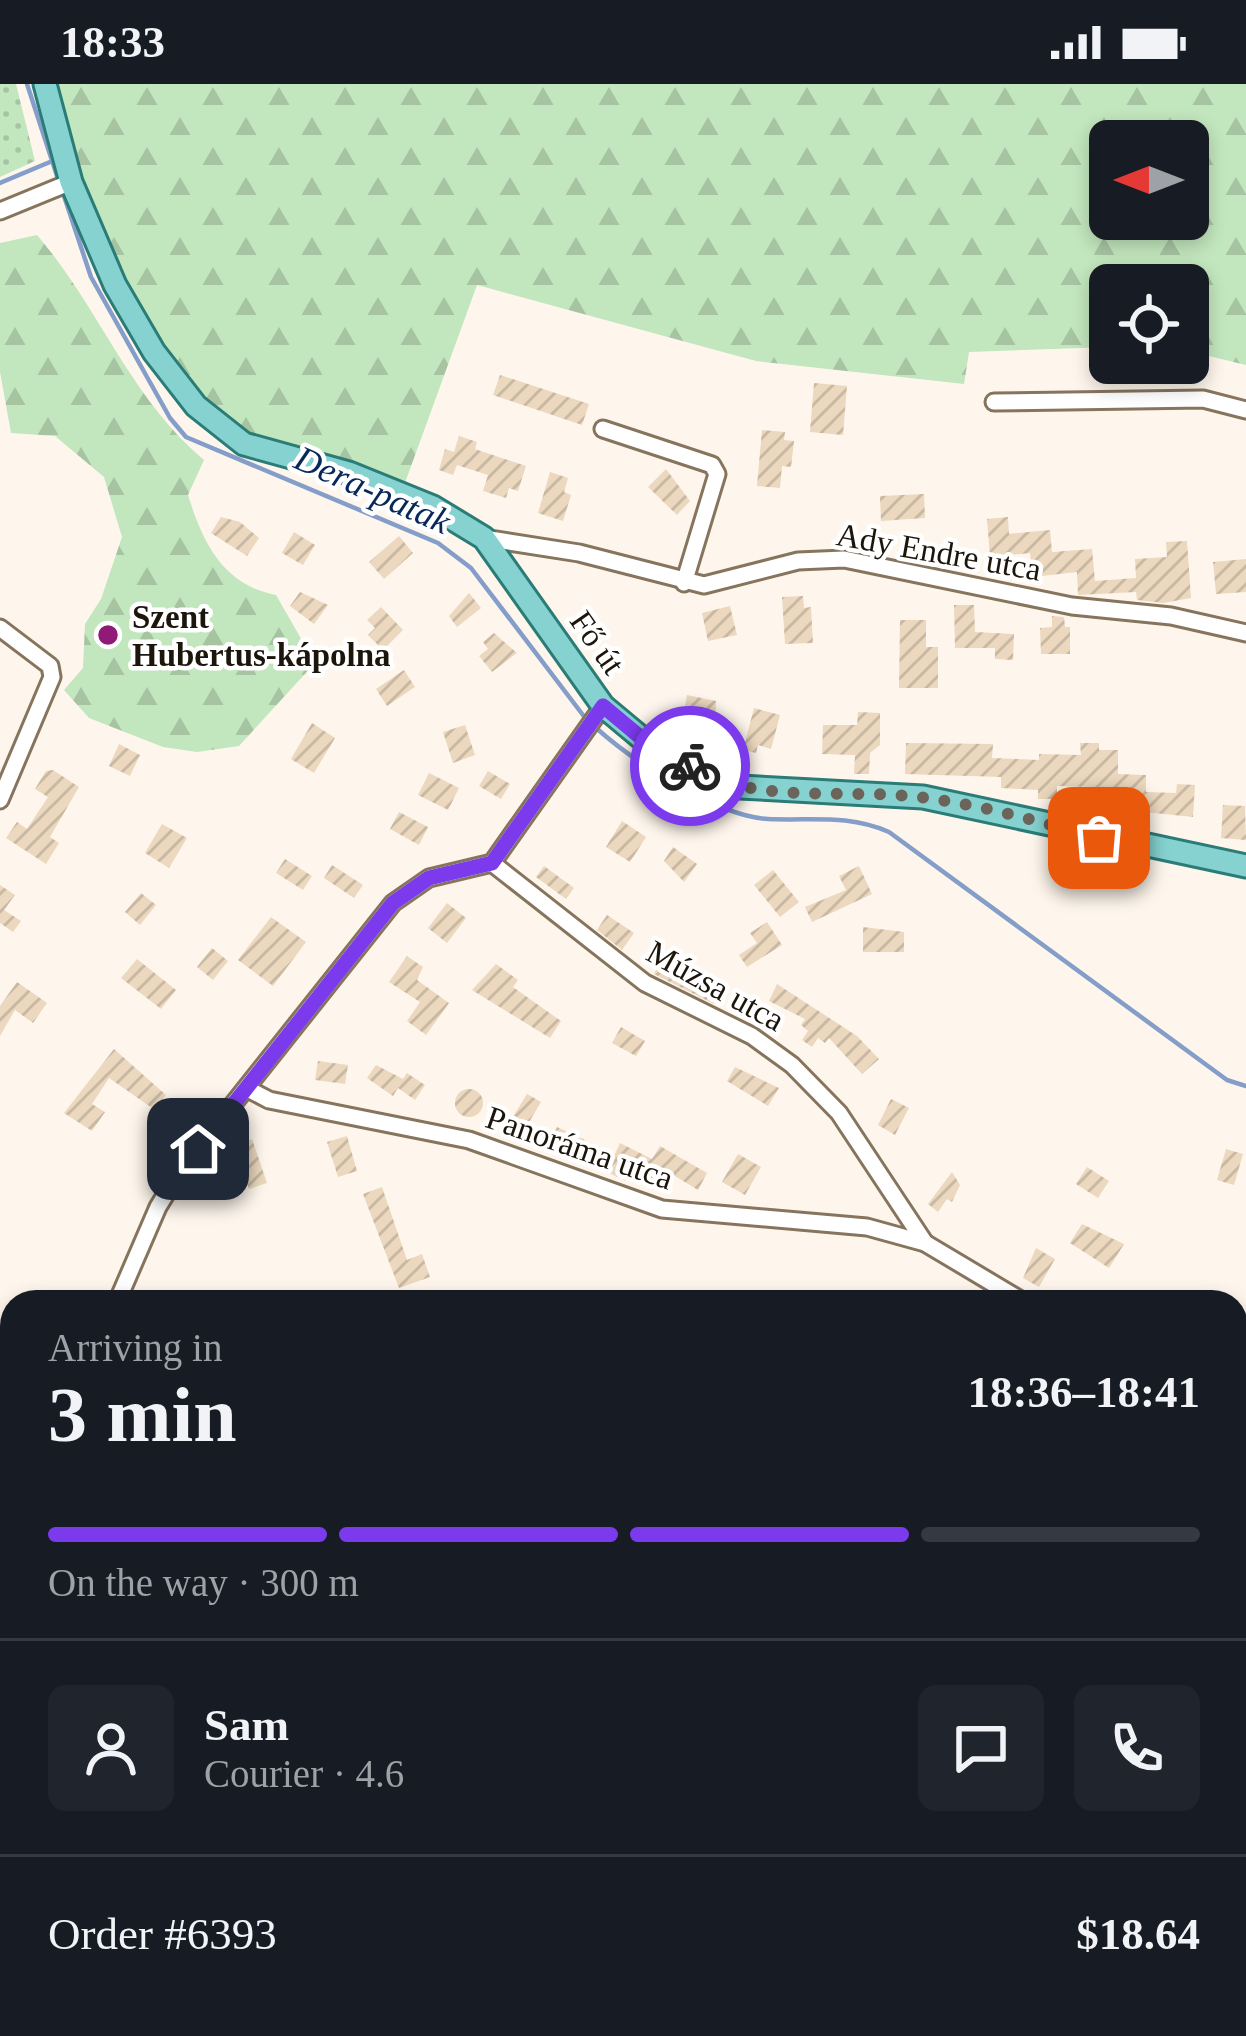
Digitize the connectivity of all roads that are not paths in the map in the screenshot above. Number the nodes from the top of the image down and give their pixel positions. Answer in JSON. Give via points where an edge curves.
{"nodes":[{"id":1,"x":45,"y":84,"type":"edge"},
{"id":2,"x":68,"y":183,"type":"junction"},
{"id":3,"x":0,"y":211,"type":"edge"},
{"id":4,"x":994,"y":402,"type":"dead end"},
{"id":5,"x":1246,"y":410,"type":"edge"},
{"id":6,"x":603,"y":430,"type":"dead end"},
{"id":7,"x":484,"y":538,"type":"junction"},
{"id":8,"x":684,"y":583,"type":"junction"},
{"id":9,"x":0,"y":628,"type":"edge"},
{"id":10,"x":1246,"y":633,"type":"edge"},
{"id":11,"x":600,"y":711,"type":"junction"},
{"id":12,"x":0,"y":800,"type":"edge"},
{"id":13,"x":492,"y":863,"type":"junction"},
{"id":14,"x":1246,"y":866,"type":"edge"},
{"id":15,"x":248,"y":1090,"type":"junction"},
{"id":16,"x":925,"y":1243,"type":"junction"},
{"id":17,"x":123,"y":1290,"type":"edge"},
{"id":18,"x":1004,"y":1290,"type":"edge"}],
"edges":[{"from":1,"to":2,"type":"main road","name":"Fő út"},
{"from":2,"to":3,"type":"street"},
{"from":2,"to":7,"type":"main road","name":"Fő út","via":[[130,314],[196,406],[244,444],[349,473]]},
{"from":4,"to":5,"type":"street","via":[[1203,399]]},
{"from":6,"to":8,"type":"street","via":[[712,465],[717,474]]},
{"from":7,"to":8,"type":"street","name":"Ady Endre utca","via":[[579,553]]},
{"from":7,"to":11,"type":"main road","name":"Fő út"},
{"from":8,"to":10,"type":"street","name":"Ady Endre utca","via":[[844,560]]},
{"from":9,"to":12,"type":"street","via":[[52,676]]},
{"from":11,"to":13,"type":"street"},
{"from":11,"to":14,"type":"main road","name":"Fő út","via":[[740,787],[983,807]]},
{"from":13,"to":15,"type":"street","via":[[429,878],[393,903]]},
{"from":13,"to":16,"type":"street","name":"Múzsa utca","via":[[645,982],[792,1065],[851,1129]]},
{"from":15,"to":16,"type":"street","name":"Panoráma utca","via":[[470,1140],[662,1209],[867,1227]]},
{"from":15,"to":17,"type":"street","via":[[158,1207]]},
{"from":16,"to":18,"type":"street","name":"Panoráma utca"}]}
